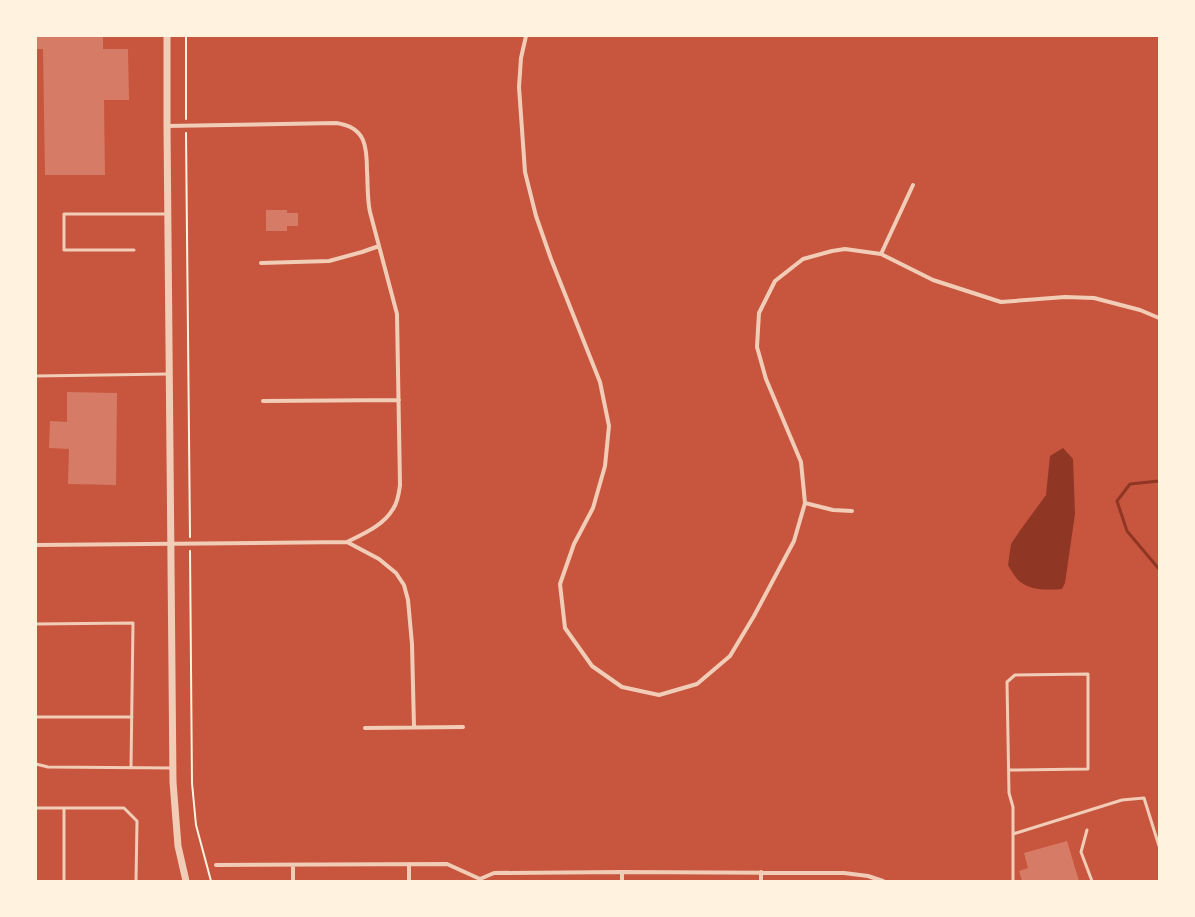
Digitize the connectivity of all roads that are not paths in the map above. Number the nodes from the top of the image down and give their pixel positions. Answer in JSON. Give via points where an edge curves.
{"nodes":[{"id":1,"x":168,"y":36,"type":"edge"},
{"id":2,"x":526,"y":36,"type":"edge"},
{"id":3,"x":167,"y":126,"type":"junction"},
{"id":4,"x":913,"y":185,"type":"dead end"},
{"id":5,"x":168,"y":214,"type":"junction"},
{"id":6,"x":378,"y":246,"type":"junction"},
{"id":7,"x":134,"y":250,"type":"dead end"},
{"id":8,"x":881,"y":254,"type":"junction"},
{"id":9,"x":261,"y":263,"type":"dead end"},
{"id":10,"x":1159,"y":318,"type":"edge"},
{"id":11,"x":169,"y":374,"type":"junction"},
{"id":12,"x":36,"y":376,"type":"edge"},
{"id":13,"x":399,"y":400,"type":"junction"},
{"id":14,"x":263,"y":401,"type":"dead end"},
{"id":15,"x":805,"y":503,"type":"junction"},
{"id":16,"x":852,"y":511,"type":"dead end"},
{"id":17,"x":347,"y":542,"type":"junction"},
{"id":18,"x":171,"y":544,"type":"junction"},
{"id":19,"x":36,"y":545,"type":"edge"},
{"id":20,"x":36,"y":624,"type":"edge"},
{"id":21,"x":36,"y":717,"type":"edge"},
{"id":22,"x":132,"y":717,"type":"junction"},
{"id":23,"x":414,"y":727,"type":"junction"},
{"id":24,"x":463,"y":727,"type":"dead end"},
{"id":25,"x":365,"y":728,"type":"dead end"},
{"id":26,"x":36,"y":764,"type":"edge"},
{"id":27,"x":132,"y":768,"type":"junction"},
{"id":28,"x":173,"y":768,"type":"junction"},
{"id":29,"x":1009,"y":770,"type":"junction"},
{"id":30,"x":36,"y":808,"type":"edge"},
{"id":31,"x":64,"y":808,"type":"junction"},
{"id":32,"x":1086,"y":830,"type":"dead end"},
{"id":33,"x":1013,"y":834,"type":"junction"},
{"id":34,"x":1159,"y":846,"type":"edge"},
{"id":35,"x":409,"y":864,"type":"junction"},
{"id":36,"x":216,"y":865,"type":"dead end"},
{"id":37,"x":293,"y":865,"type":"junction"},
{"id":38,"x":622,"y":872,"type":"junction"},
{"id":39,"x":761,"y":872,"type":"junction"},
{"id":40,"x":480,"y":880,"type":"edge"},
{"id":41,"x":64,"y":881,"type":"edge"},
{"id":42,"x":136,"y":881,"type":"edge"},
{"id":43,"x":186,"y":881,"type":"edge"},
{"id":44,"x":293,"y":881,"type":"edge"},
{"id":45,"x":409,"y":881,"type":"edge"},
{"id":46,"x":622,"y":881,"type":"edge"},
{"id":47,"x":761,"y":881,"type":"edge"},
{"id":48,"x":883,"y":881,"type":"edge"},
{"id":49,"x":1013,"y":881,"type":"edge"},
{"id":50,"x":1092,"y":881,"type":"edge"}],
"edges":[{"from":1,"to":3,"type":"street"},
{"from":2,"to":15,"type":"street","via":[[518,87],[525,172],[536,216],[551,259],[600,382],[609,426],[605,466],[593,508],[574,544],[560,584],[565,628],[592,666],[622,687],[659,695],[697,684],[730,656],[794,541]]},
{"from":3,"to":5,"type":"street"},
{"from":3,"to":6,"type":"street","via":[[345,124],[353,128],[360,133],[365,142],[368,201]]},
{"from":4,"to":8,"type":"street"},
{"from":5,"to":7,"type":"lane","via":[[64,214],[64,250]]},
{"from":5,"to":11,"type":"street"},
{"from":6,"to":9,"type":"street","via":[[329,261]]},
{"from":6,"to":13,"type":"street","via":[[398,314]]},
{"from":8,"to":10,"type":"street","via":[[933,280],[1001,302],[1064,296],[1094,298],[1140,310]]},
{"from":8,"to":15,"type":"street","via":[[845,249],[803,259],[775,281],[759,313],[757,347],[766,379],[801,462]]},
{"from":11,"to":12,"type":"lane"},
{"from":11,"to":18,"type":"street"},
{"from":13,"to":14,"type":"street"},
{"from":13,"to":17,"type":"street","via":[[398,499],[393,510],[381,522]]},
{"from":15,"to":16,"type":"street","via":[[833,510]]},
{"from":17,"to":18,"type":"street"},
{"from":17,"to":23,"type":"street","via":[[379,559],[396,573],[404,585],[412,644]]},
{"from":18,"to":19,"type":"street"},
{"from":18,"to":28,"type":"street"},
{"from":20,"to":22,"type":"lane","via":[[133,623]]},
{"from":21,"to":22,"type":"lane"},
{"from":22,"to":27,"type":"lane"},
{"from":23,"to":24,"type":"street"},
{"from":23,"to":25,"type":"street"},
{"from":26,"to":27,"type":"lane","via":[[48,768]]},
{"from":27,"to":28,"type":"lane"},
{"from":28,"to":43,"type":"street","via":[[178,846]]},
{"from":29,"to":29,"type":"lane","via":[[1007,682],[1010,678],[1015,675],[1088,674],[1088,768]]},
{"from":29,"to":33,"type":"lane"},
{"from":30,"to":31,"type":"lane"},
{"from":31,"to":41,"type":"lane"},
{"from":31,"to":42,"type":"lane","via":[[124,808],[137,821]]},
{"from":32,"to":50,"type":"lane","via":[[1081,852]]},
{"from":33,"to":34,"type":"lane","via":[[1122,800],[1144,798]]},
{"from":33,"to":49,"type":"lane"},
{"from":35,"to":37,"type":"street"},
{"from":35,"to":40,"type":"street","via":[[447,864]]},
{"from":35,"to":45,"type":"street"},
{"from":36,"to":37,"type":"street"},
{"from":37,"to":44,"type":"street"},
{"from":38,"to":39,"type":"street"},
{"from":38,"to":40,"type":"street","via":[[494,873]]},
{"from":38,"to":46,"type":"street"},
{"from":39,"to":47,"type":"street"},
{"from":39,"to":48,"type":"street","via":[[844,873]]}]}
